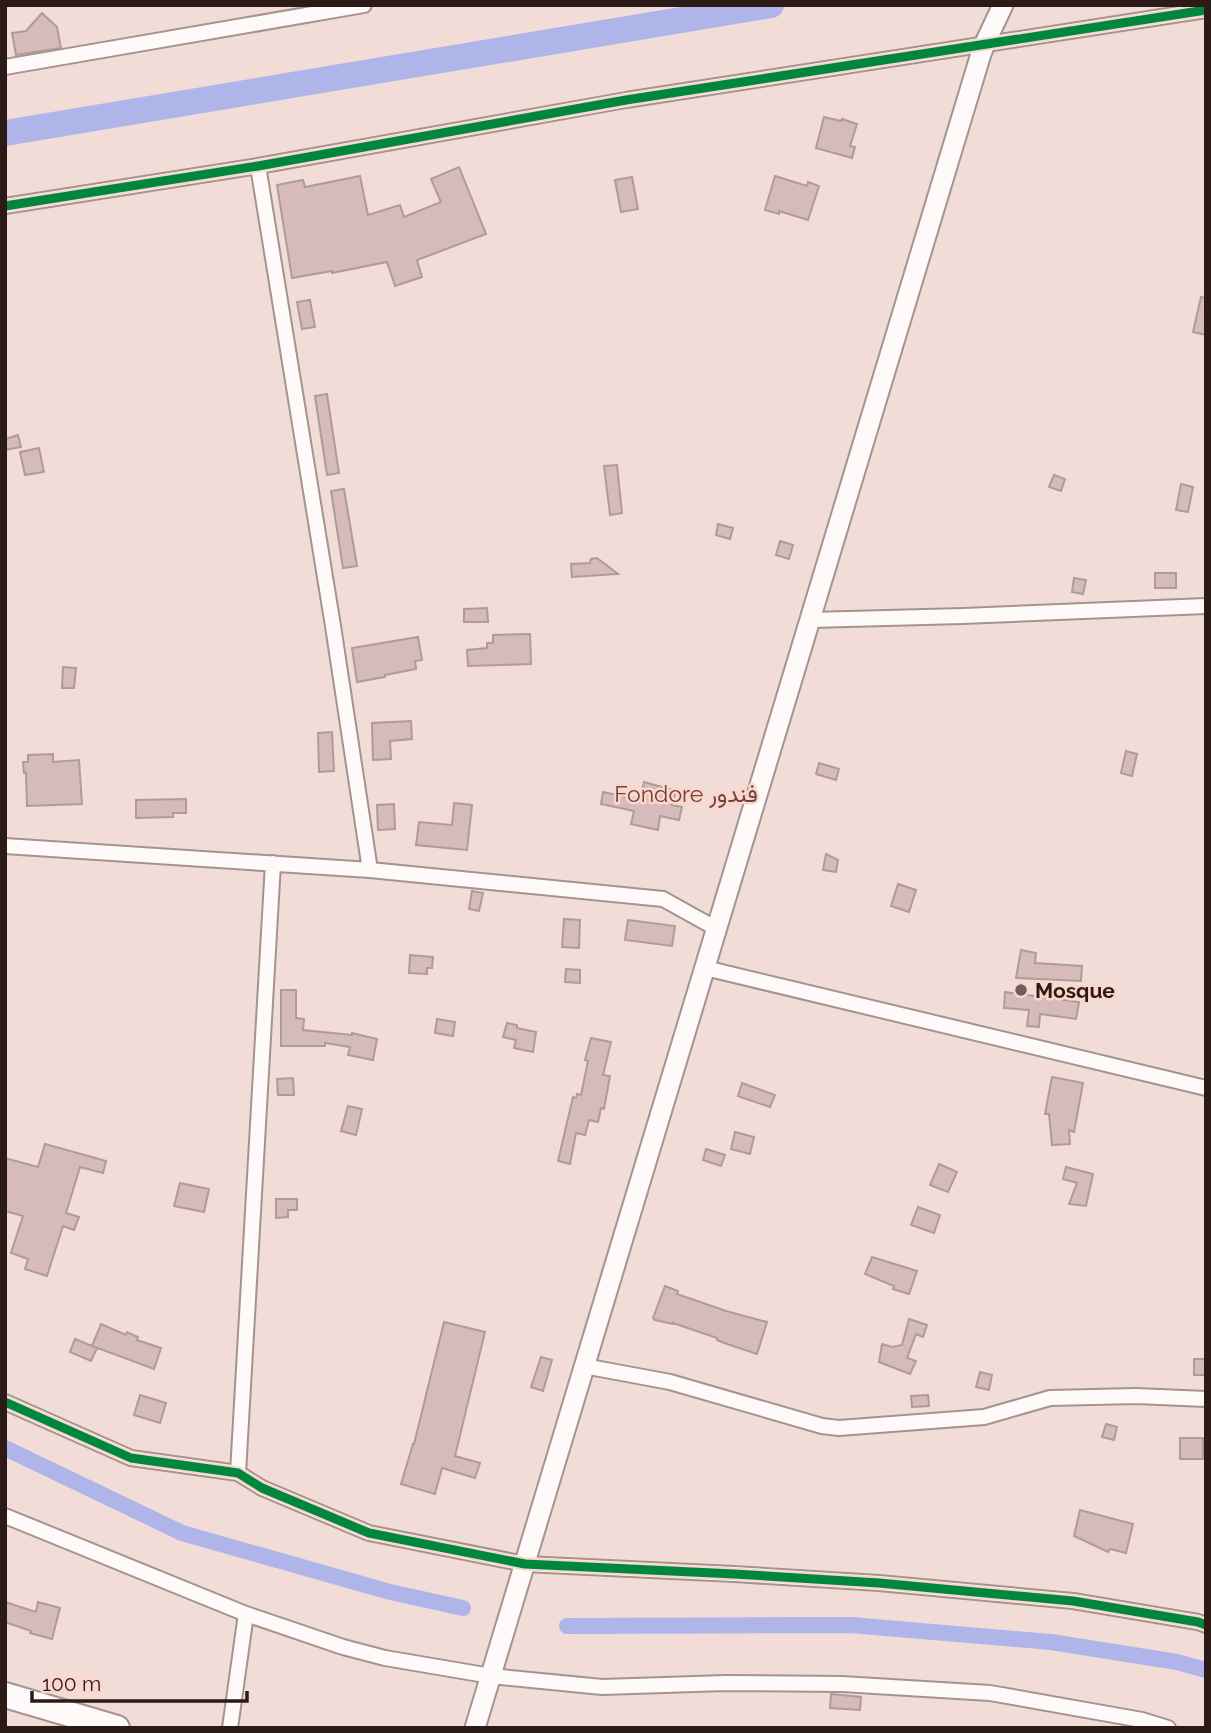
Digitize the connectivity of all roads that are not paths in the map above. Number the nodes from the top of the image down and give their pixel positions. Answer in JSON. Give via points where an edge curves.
{"nodes":[{"id":1,"x":364,"y":5,"type":"edge"},
{"id":2,"x":1206,"y":10,"type":"edge"},
{"id":3,"x":999,"y":14,"type":"edge"},
{"id":4,"x":985,"y":43,"type":"junction"},
{"id":5,"x":5,"y":67,"type":"edge"},
{"id":6,"x":258,"y":166,"type":"junction"},
{"id":7,"x":5,"y":206,"type":"edge"},
{"id":8,"x":1206,"y":606,"type":"edge"},
{"id":9,"x":810,"y":620,"type":"junction"},
{"id":10,"x":5,"y":846,"type":"edge"},
{"id":11,"x":273,"y":863,"type":"junction"},
{"id":12,"x":370,"y":870,"type":"junction"},
{"id":13,"x":717,"y":929,"type":"junction"},
{"id":14,"x":705,"y":968,"type":"junction"},
{"id":15,"x":1206,"y":1088,"type":"edge"},
{"id":16,"x":584,"y":1366,"type":"junction"},
{"id":17,"x":1206,"y":1399,"type":"edge"},
{"id":18,"x":5,"y":1402,"type":"edge"},
{"id":19,"x":238,"y":1473,"type":"junction"},
{"id":20,"x":5,"y":1516,"type":"edge"},
{"id":21,"x":525,"y":1564,"type":"junction"},
{"id":22,"x":246,"y":1614,"type":"junction"},
{"id":23,"x":1206,"y":1625,"type":"edge"},
{"id":24,"x":491,"y":1676,"type":"junction"},
{"id":25,"x":5,"y":1695,"type":"edge"},
{"id":26,"x":117,"y":1728,"type":"edge"},
{"id":27,"x":230,"y":1728,"type":"edge"},
{"id":28,"x":475,"y":1728,"type":"edge"},
{"id":29,"x":1168,"y":1728,"type":"edge"}],
"edges":[{"from":1,"to":5,"type":"street"},
{"from":2,"to":4,"type":"street"},
{"from":3,"to":4,"type":"main road"},
{"from":4,"to":6,"type":"street","via":[[626,100]]},
{"from":4,"to":9,"type":"main road"},
{"from":6,"to":7,"type":"street"},
{"from":6,"to":12,"type":"street"},
{"from":8,"to":9,"type":"street"},
{"from":9,"to":13,"type":"main road"},
{"from":10,"to":11,"type":"street"},
{"from":11,"to":12,"type":"street"},
{"from":11,"to":19,"type":"street"},
{"from":12,"to":13,"type":"street","via":[[663,899]]},
{"from":13,"to":14,"type":"main road"},
{"from":14,"to":15,"type":"street"},
{"from":14,"to":16,"type":"main road"},
{"from":16,"to":17,"type":"street","via":[[670,1382],[839,1428],[984,1417],[1050,1398]]},
{"from":16,"to":21,"type":"main road"},
{"from":18,"to":19,"type":"street","via":[[131,1458]]},
{"from":19,"to":21,"type":"street","via":[[262,1488],[369,1533]]},
{"from":20,"to":22,"type":"street"},
{"from":21,"to":23,"type":"street","via":[[879,1583],[1073,1601]]},
{"from":21,"to":24,"type":"main road"},
{"from":22,"to":24,"type":"street","via":[[385,1658]]},
{"from":22,"to":27,"type":"street"},
{"from":24,"to":28,"type":"main road"},
{"from":24,"to":29,"type":"street","via":[[602,1687],[842,1684],[990,1693]]},
{"from":25,"to":26,"type":"highway"}]}
